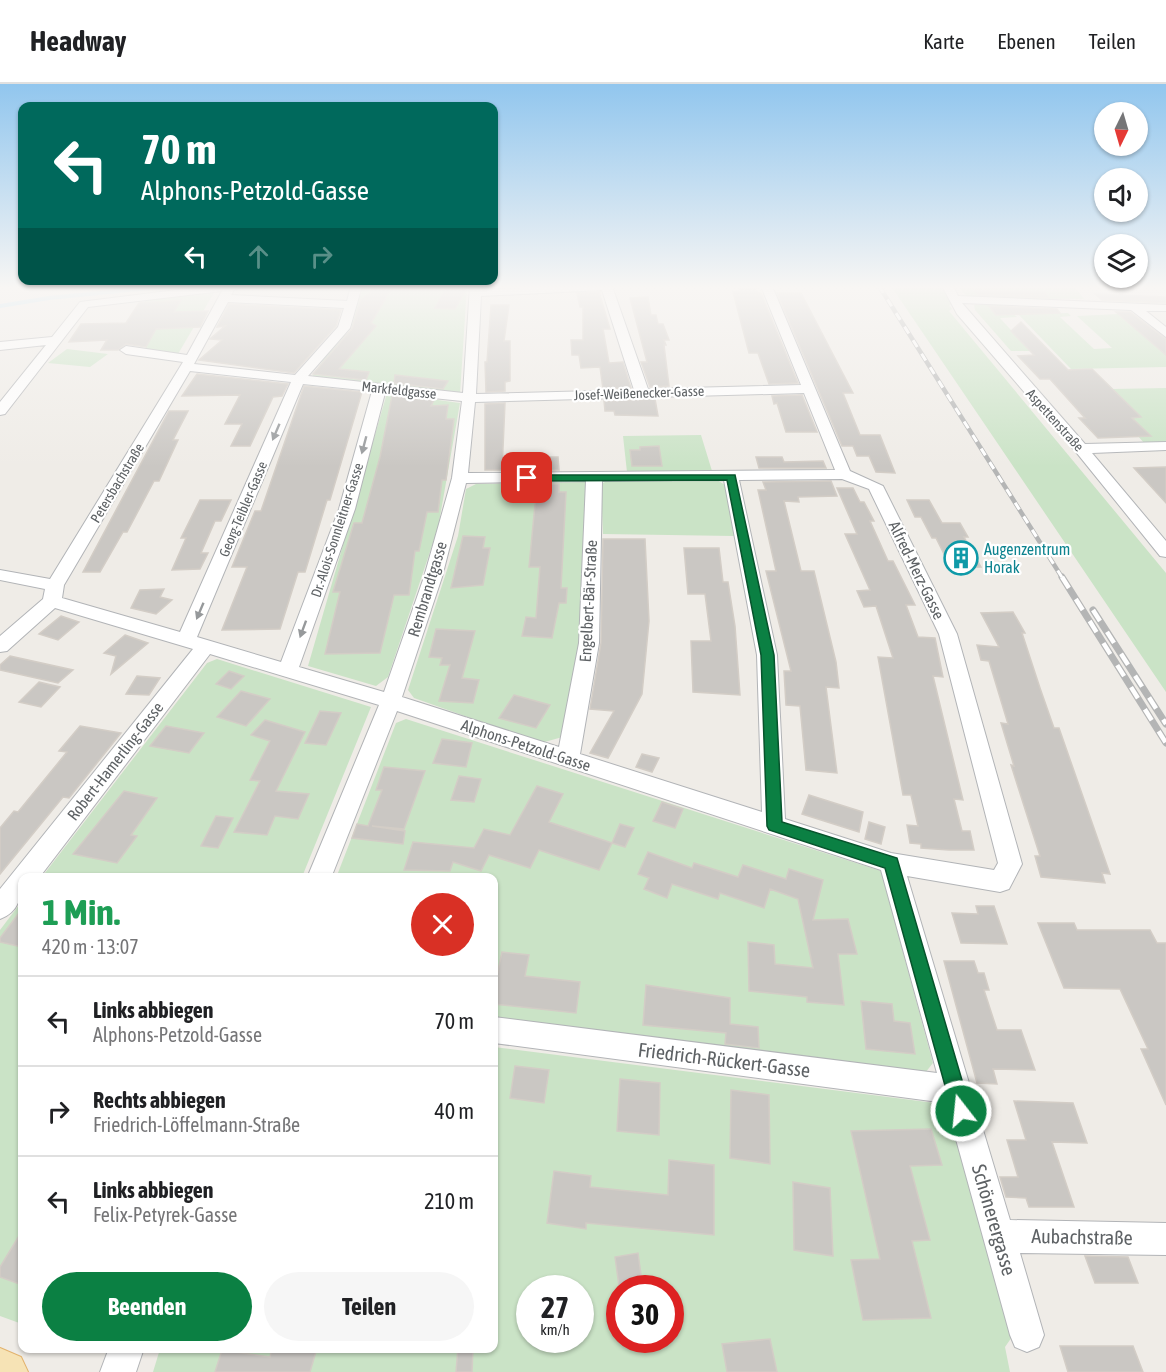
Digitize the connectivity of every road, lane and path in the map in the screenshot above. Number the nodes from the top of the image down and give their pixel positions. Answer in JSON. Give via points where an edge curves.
{"nodes":[{"id":1,"x":51,"y":346,"type":"edge"},
{"id":2,"x":198,"y":346,"type":"edge"},
{"id":3,"x":328,"y":346,"type":"edge"},
{"id":4,"x":472,"y":346,"type":"edge"},
{"id":5,"x":628,"y":346,"type":"edge"},
{"id":6,"x":791,"y":346,"type":"edge"},
{"id":7,"x":990,"y":346,"type":"edge"},
{"id":8,"x":126,"y":350,"type":"dead end"},
{"id":9,"x":188,"y":363,"type":"junction"},
{"id":10,"x":299,"y":378,"type":"junction"},
{"id":11,"x":380,"y":388,"type":"junction"},
{"id":12,"x":808,"y":389,"type":"junction"},
{"id":13,"x":642,"y":393,"type":"junction"},
{"id":14,"x":469,"y":398,"type":"junction"},
{"id":15,"x":0,"y":411,"type":"edge"},
{"id":16,"x":1166,"y":446,"type":"edge"},
{"id":17,"x":1081,"y":448,"type":"junction"},
{"id":18,"x":844,"y":474,"type":"junction"},
{"id":19,"x":594,"y":477,"type":"junction"},
{"id":20,"x":731,"y":477,"type":"junction"},
{"id":21,"x":460,"y":478,"type":"junction"},
{"id":22,"x":1166,"y":552,"type":"edge"},
{"id":23,"x":0,"y":574,"type":"edge"},
{"id":24,"x":54,"y":593,"type":"junction"},
{"id":25,"x":197,"y":642,"type":"junction"},
{"id":26,"x":0,"y":646,"type":"edge"},
{"id":27,"x":288,"y":670,"type":"junction"},
{"id":28,"x":391,"y":701,"type":"junction"},
{"id":29,"x":568,"y":759,"type":"junction"},
{"id":30,"x":774,"y":826,"type":"junction"},
{"id":31,"x":891,"y":863,"type":"junction"},
{"id":32,"x":27,"y":873,"type":"edge"},
{"id":33,"x":321,"y":873,"type":"edge"},
{"id":34,"x":1000,"y":882,"type":"joint"},
{"id":35,"x":18,"y":885,"type":"edge"},
{"id":36,"x":0,"y":908,"type":"edge"},
{"id":37,"x":498,"y":1031,"type":"edge"},
{"id":38,"x":955,"y":1090,"type":"junction"},
{"id":39,"x":999,"y":1236,"type":"junction"},
{"id":40,"x":1166,"y":1239,"type":"edge"},
{"id":41,"x":1027,"y":1335,"type":"dead end"},
{"id":42,"x":126,"y":1353,"type":"edge"},
{"id":43,"x":0,"y":1370,"type":"edge"},
{"id":44,"x":6,"y":1372,"type":"edge"},
{"id":45,"x":118,"y":1372,"type":"edge"}],
"edges":[{"from":1,"to":15,"type":"street"},
{"from":2,"to":9,"type":"street","name":"Petersbachstraße"},
{"from":3,"to":10,"type":"street","name":"Georg-Teibler-Gasse"},
{"from":4,"to":14,"type":"street","name":"Rembrandtgasse"},
{"from":5,"to":13,"type":"street"},
{"from":6,"to":12,"type":"street"},
{"from":7,"to":17,"type":"street","name":"Aspettenstraße"},
{"from":8,"to":9,"type":"street","name":"Markfeldgasse"},
{"from":9,"to":10,"type":"street","name":"Markfeldgasse"},
{"from":9,"to":24,"type":"street","name":"Petersbachstraße"},
{"from":10,"to":11,"type":"street","name":"Markfeldgasse"},
{"from":10,"to":25,"type":"street","name":"Georg-Teibler-Gasse","one_way":true},
{"from":11,"to":14,"type":"street","name":"Markfeldgasse"},
{"from":11,"to":27,"type":"street","name":"Dr.-Alois-Sonnleitner-Gasse","one_way":true,"via":[[347,509]]},
{"from":12,"to":13,"type":"street","name":"Josef-Weißenecker-Gasse"},
{"from":12,"to":18,"type":"street"},
{"from":13,"to":14,"type":"street","name":"Josef-Weißenecker-Gasse"},
{"from":14,"to":21,"type":"street","name":"Rembrandtgasse"},
{"from":16,"to":17,"type":"street"},
{"from":17,"to":22,"type":"street","name":"Aspettenstraße"},
{"from":18,"to":20,"type":"street"},
{"from":18,"to":34,"type":"street","name":"Alfred-Merz-Gasse","via":[[875,486],[948,634],[1010,864]]},
{"from":19,"to":20,"type":"street"},
{"from":19,"to":21,"type":"street"},
{"from":19,"to":29,"type":"street","name":"Engelbert-Bär-Straße","via":[[589,644]]},
{"from":20,"to":30,"type":"street","via":[[767,655]]},
{"from":21,"to":28,"type":"street","name":"Rembrandtgasse","via":[[433,577]]},
{"from":23,"to":24,"type":"street","name":"Alphons-Petzold-Gasse"},
{"from":24,"to":25,"type":"street","name":"Alphons-Petzold-Gasse"},
{"from":24,"to":26,"type":"street","name":"Petersbachstraße"},
{"from":25,"to":27,"type":"street","name":"Alphons-Petzold-Gasse"},
{"from":25,"to":32,"type":"street","name":"Robert-Hamerling-Gasse"},
{"from":27,"to":28,"type":"street","name":"Alphons-Petzold-Gasse"},
{"from":28,"to":29,"type":"street","name":"Alphons-Petzold-Gasse"},
{"from":28,"to":33,"type":"street","name":"Rembrandtgasse"},
{"from":29,"to":30,"type":"street","name":"Alphons-Petzold-Gasse"},
{"from":30,"to":31,"type":"street","name":"Alphons-Petzold-Gasse"},
{"from":31,"to":34,"type":"street","name":"Alphons-Petzold-Gasse"},
{"from":31,"to":38,"type":"street","name":"Schönerergasse"},
{"from":35,"to":36,"type":"street","name":"Robert-Hamerling-Gasse"},
{"from":37,"to":38,"type":"street","name":"Friedrich-Rückert-Gasse"},
{"from":38,"to":39,"type":"street","name":"Schönerergasse"},
{"from":39,"to":40,"type":"street","name":"Aubachstraße"},
{"from":39,"to":41,"type":"street","name":"Schönerergasse"},
{"from":42,"to":45,"type":"street"},
{"from":43,"to":44,"type":"main road"}]}
